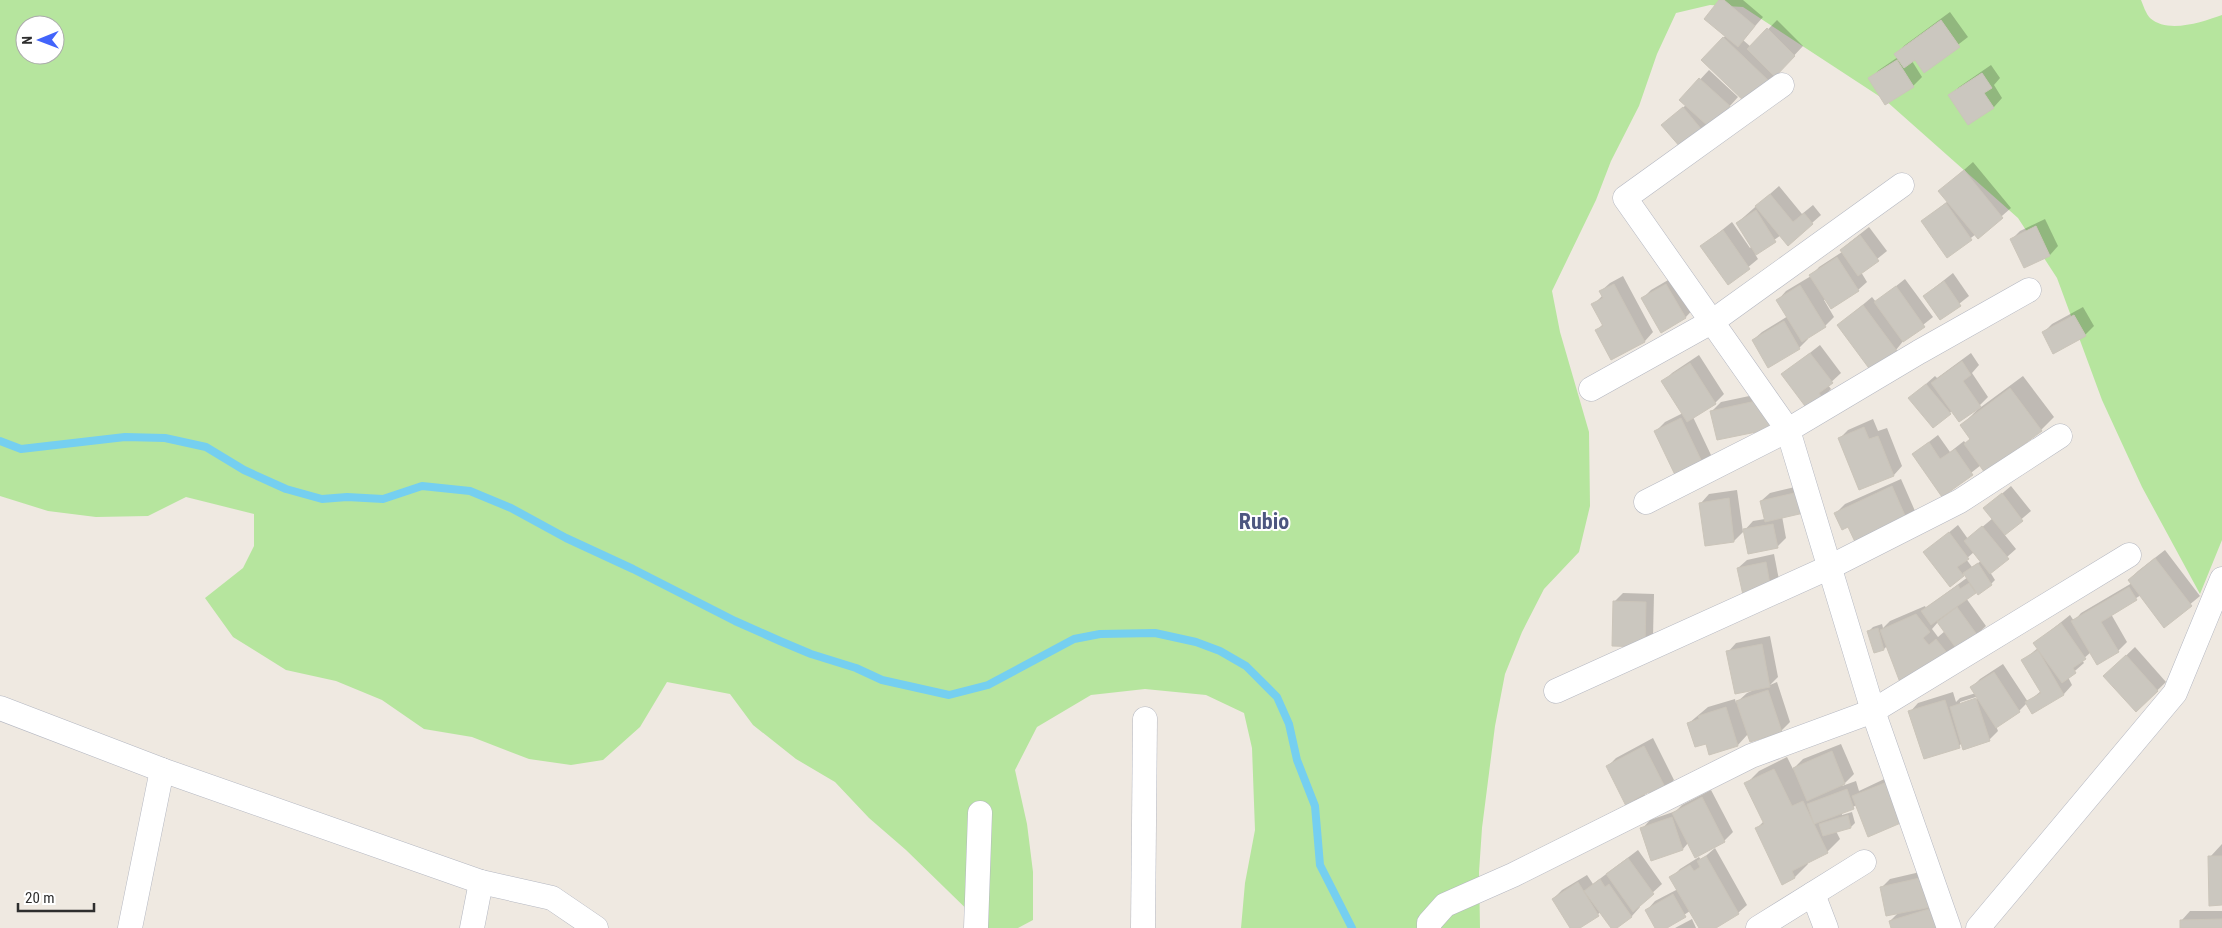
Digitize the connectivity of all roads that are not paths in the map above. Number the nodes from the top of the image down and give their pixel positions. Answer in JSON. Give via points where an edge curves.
{"nodes":[{"id":1,"x":1782,"y":85,"type":"dead end"},
{"id":2,"x":1902,"y":185,"type":"dead end"},
{"id":3,"x":2029,"y":290,"type":"dead end"},
{"id":4,"x":1713,"y":321,"type":"junction"},
{"id":5,"x":1591,"y":389,"type":"dead end"},
{"id":6,"x":1788,"y":430,"type":"junction"},
{"id":7,"x":2060,"y":436,"type":"dead end"},
{"id":8,"x":1646,"y":502,"type":"dead end"},
{"id":9,"x":2129,"y":555,"type":"dead end"},
{"id":10,"x":1830,"y":567,"type":"junction"},
{"id":11,"x":2222,"y":579,"type":"edge"},
{"id":12,"x":1556,"y":691,"type":"dead end"},
{"id":13,"x":0,"y":708,"type":"edge"},
{"id":14,"x":1873,"y":711,"type":"junction"},
{"id":15,"x":1145,"y":719,"type":"dead end"},
{"id":16,"x":162,"y":770,"type":"junction"},
{"id":17,"x":980,"y":813,"type":"dead end"},
{"id":18,"x":1864,"y":862,"type":"dead end"},
{"id":19,"x":481,"y":882,"type":"junction"},
{"id":20,"x":1813,"y":894,"type":"junction"},
{"id":21,"x":130,"y":928,"type":"edge"},
{"id":22,"x":472,"y":928,"type":"edge"},
{"id":23,"x":596,"y":928,"type":"edge"},
{"id":24,"x":976,"y":928,"type":"edge"},
{"id":25,"x":1143,"y":928,"type":"edge"},
{"id":26,"x":1429,"y":928,"type":"edge"},
{"id":27,"x":1758,"y":928,"type":"edge"},
{"id":28,"x":1826,"y":928,"type":"edge"},
{"id":29,"x":1949,"y":928,"type":"edge"},
{"id":30,"x":1978,"y":928,"type":"edge"}],
"edges":[{"from":1,"to":4,"type":"street","via":[[1625,198]]},
{"from":2,"to":4,"type":"street"},
{"from":3,"to":6,"type":"street"},
{"from":4,"to":5,"type":"street"},
{"from":4,"to":6,"type":"street"},
{"from":6,"to":8,"type":"street"},
{"from":6,"to":10,"type":"street"},
{"from":7,"to":10,"type":"street","via":[[1960,501]]},
{"from":9,"to":14,"type":"street"},
{"from":10,"to":12,"type":"street"},
{"from":10,"to":14,"type":"street"},
{"from":11,"to":30,"type":"street","via":[[2175,693]]},
{"from":13,"to":16,"type":"street"},
{"from":14,"to":26,"type":"street","via":[[1751,756],[1513,876],[1445,905],[1429,923]]},
{"from":14,"to":29,"type":"street"},
{"from":15,"to":25,"type":"street"},
{"from":16,"to":19,"type":"street"},
{"from":16,"to":21,"type":"street"},
{"from":17,"to":24,"type":"street"},
{"from":18,"to":20,"type":"street"},
{"from":19,"to":22,"type":"street"},
{"from":19,"to":23,"type":"street","via":[[552,898]]},
{"from":20,"to":27,"type":"street"},
{"from":20,"to":28,"type":"street"}]}
